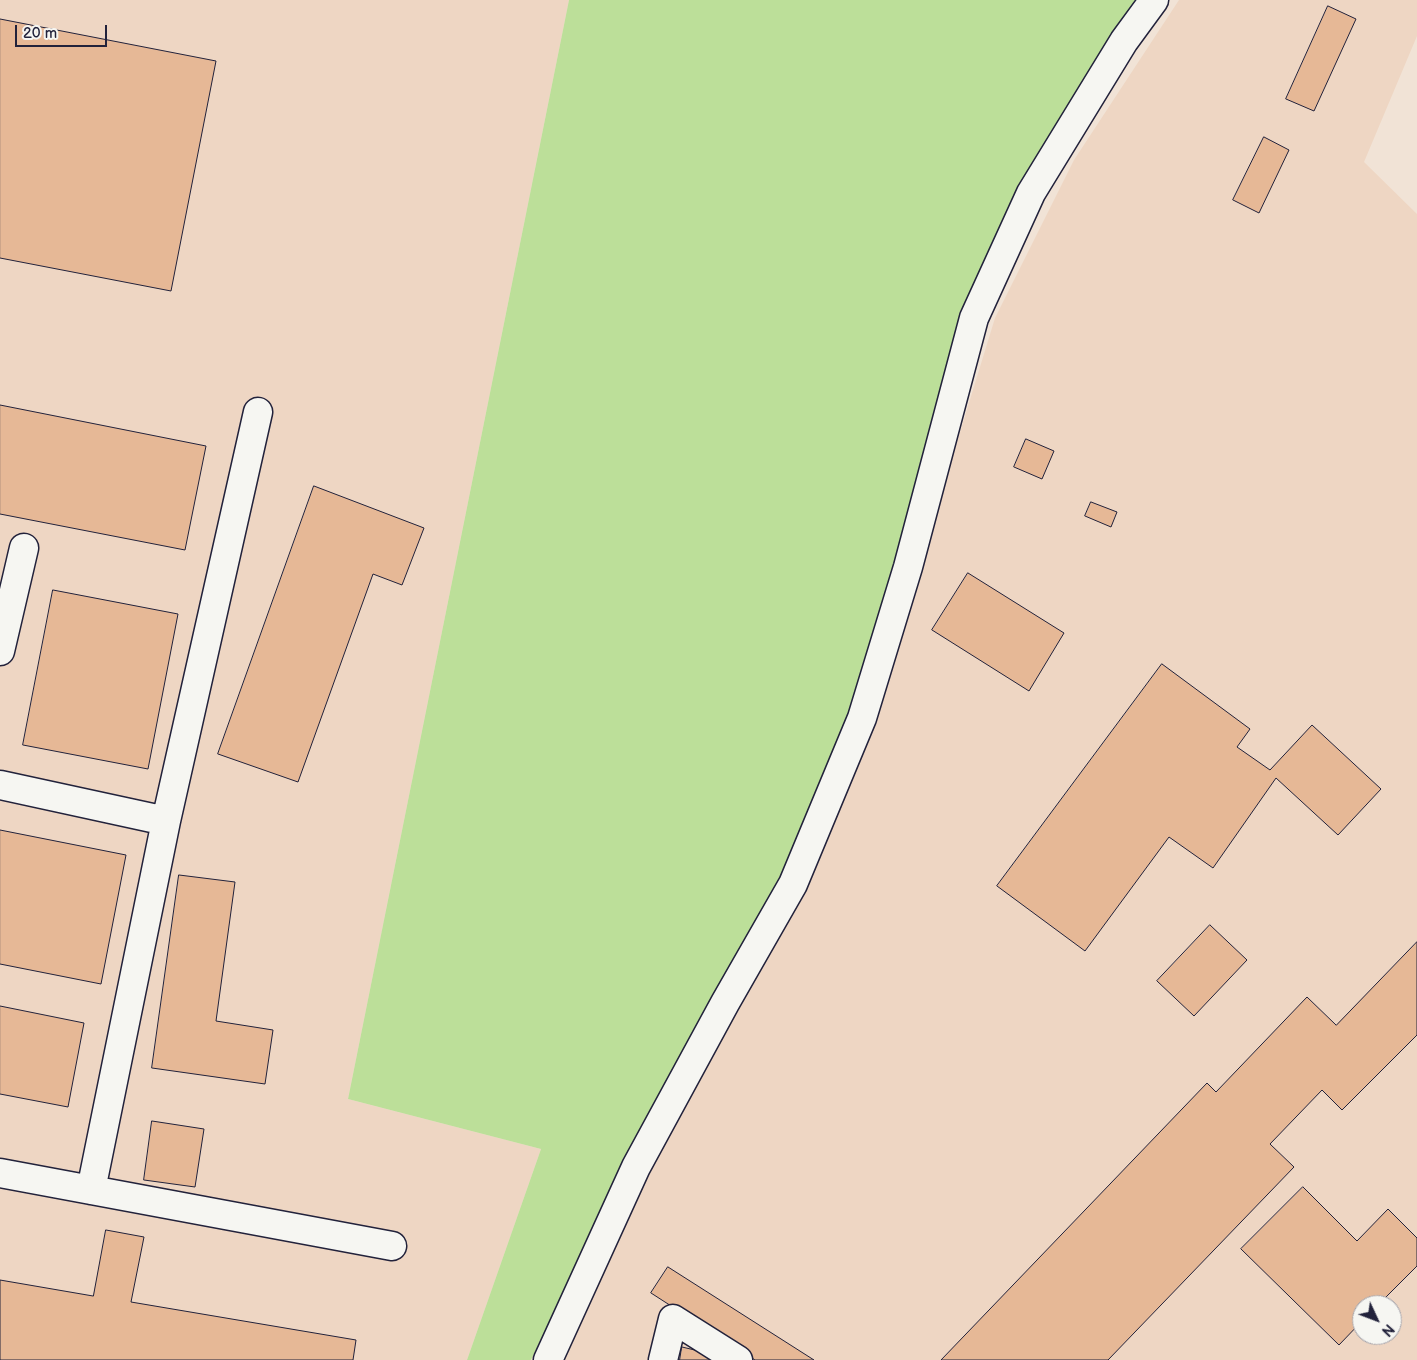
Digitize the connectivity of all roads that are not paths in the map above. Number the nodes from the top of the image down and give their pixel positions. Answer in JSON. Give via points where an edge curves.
{"nodes":[{"id":1,"x":1154,"y":0,"type":"edge"},
{"id":2,"x":258,"y":412,"type":"dead end"},
{"id":3,"x":24,"y":548,"type":"dead end"},
{"id":4,"x":0,"y":651,"type":"edge"},
{"id":5,"x":0,"y":785,"type":"edge"},
{"id":6,"x":166,"y":821,"type":"junction"},
{"id":7,"x":0,"y":1173,"type":"edge"},
{"id":8,"x":91,"y":1190,"type":"junction"},
{"id":9,"x":392,"y":1246,"type":"dead end"},
{"id":10,"x":548,"y":1360,"type":"edge"},
{"id":11,"x":663,"y":1360,"type":"edge"},
{"id":12,"x":738,"y":1360,"type":"edge"}],
"edges":[{"from":1,"to":10,"type":"lane","via":[[1124,41],[1030,193],[978,309],[908,567],[862,718],[793,884],[636,1167]]},
{"from":2,"to":6,"type":"lane"},
{"from":3,"to":4,"type":"lane"},
{"from":5,"to":6,"type":"lane"},
{"from":6,"to":8,"type":"lane"},
{"from":7,"to":8,"type":"lane"},
{"from":8,"to":9,"type":"lane"},
{"from":11,"to":12,"type":"lane","via":[[673,1319]]}]}
